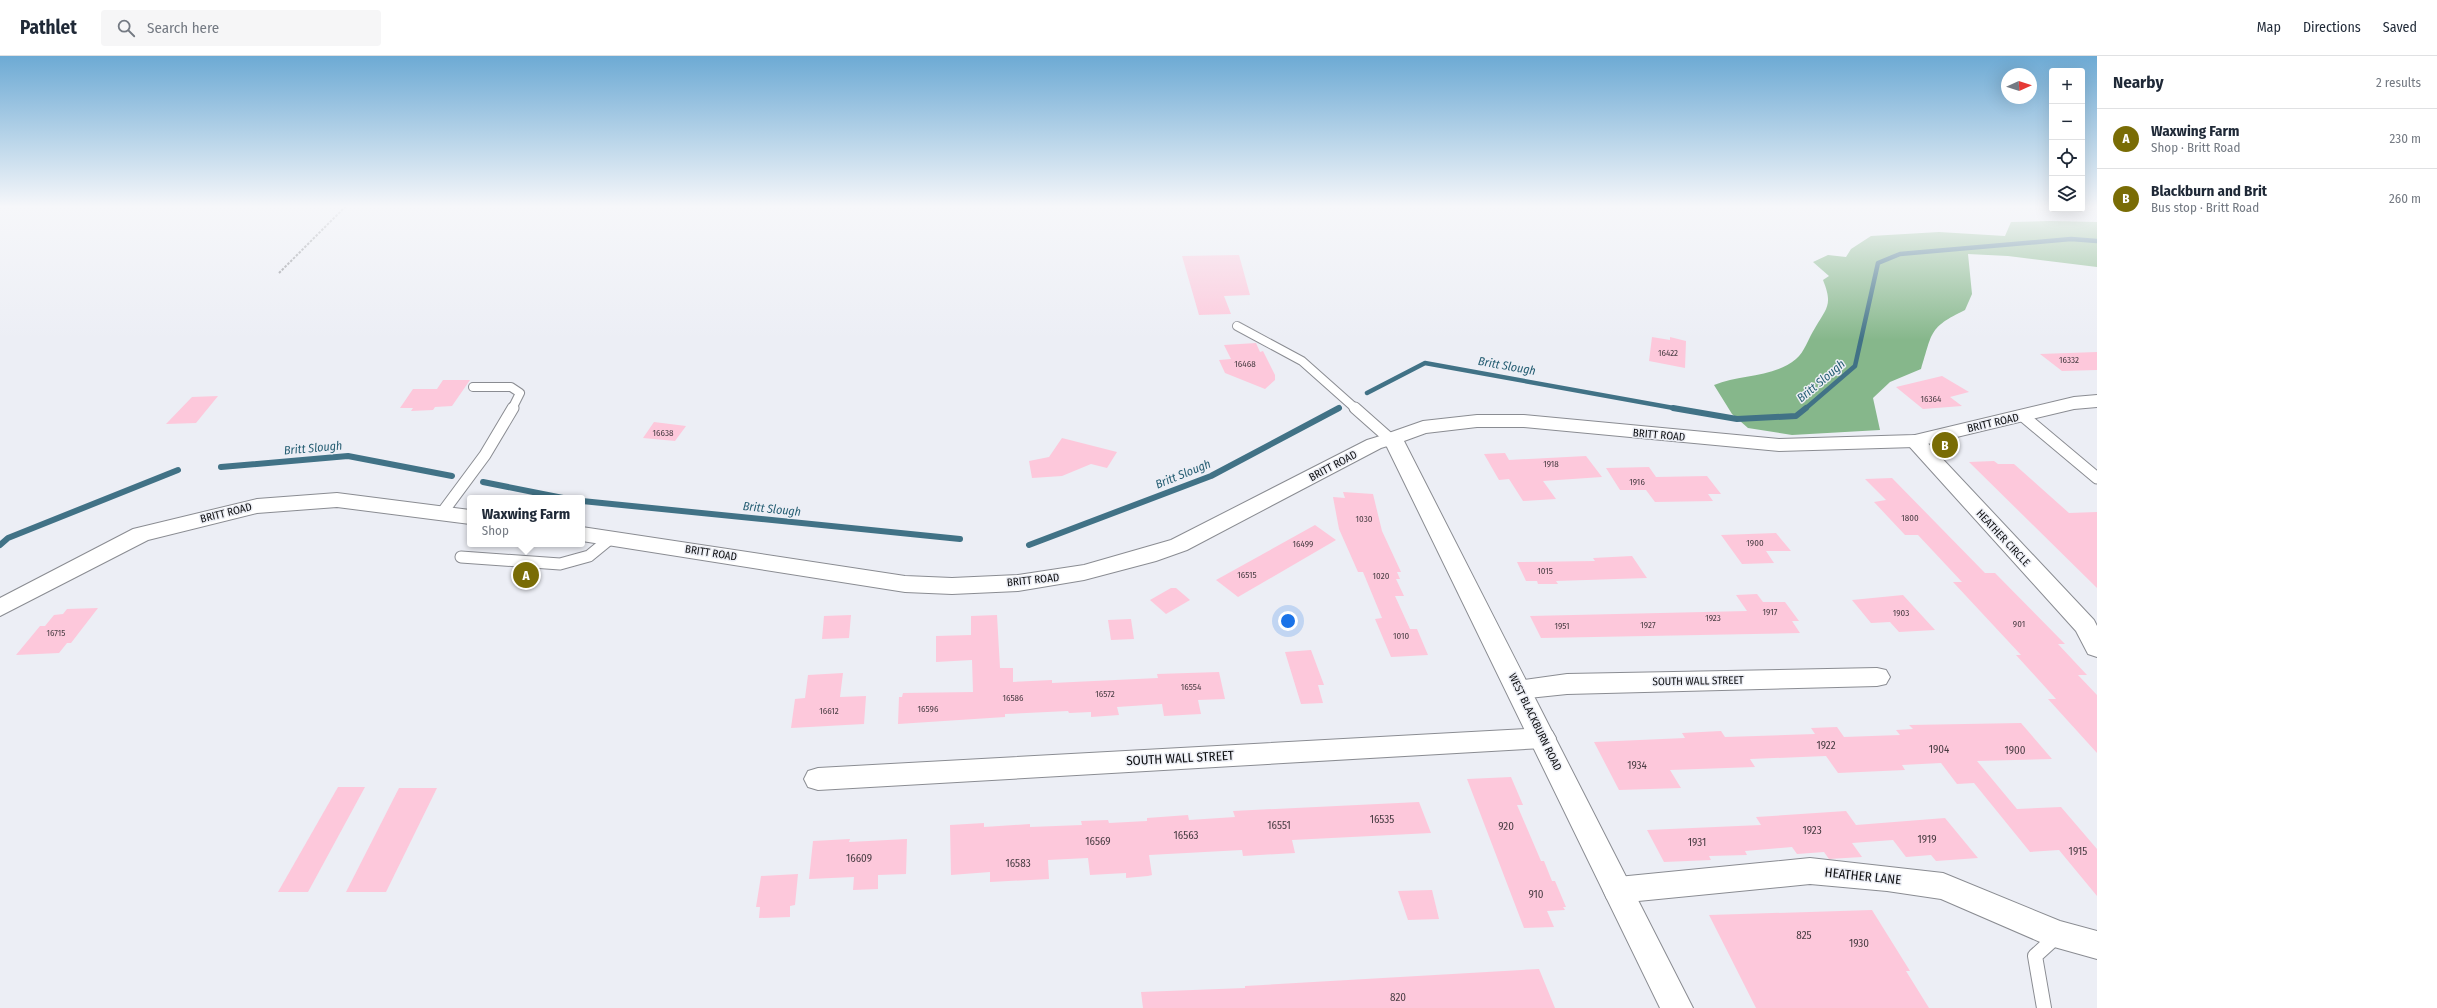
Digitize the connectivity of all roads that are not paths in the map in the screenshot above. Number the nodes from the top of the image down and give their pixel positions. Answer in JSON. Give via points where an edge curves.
{"nodes":[{"id":1,"x":1237,"y":326,"type":"dead end"},
{"id":2,"x":473,"y":387,"type":"dead end"},
{"id":3,"x":2097,"y":401,"type":"edge"},
{"id":4,"x":2023,"y":416,"type":"junction"},
{"id":5,"x":1390,"y":439,"type":"junction"},
{"id":6,"x":1915,"y":441,"type":"junction"},
{"id":7,"x":2097,"y":478,"type":"edge"},
{"id":8,"x":442,"y":513,"type":"junction"},
{"id":9,"x":467,"y":517,"type":"edge"},
{"id":10,"x":585,"y":534,"type":"edge"},
{"id":11,"x":611,"y":538,"type":"junction"},
{"id":12,"x":461,"y":557,"type":"dead end"},
{"id":13,"x":0,"y":608,"type":"edge"},
{"id":14,"x":2095,"y":640,"type":"edge"},
{"id":15,"x":1877,"y":677,"type":"dead end"},
{"id":16,"x":1519,"y":689,"type":"junction"},
{"id":17,"x":1543,"y":738,"type":"junction"},
{"id":18,"x":818,"y":779,"type":"dead end"},
{"id":19,"x":1618,"y":890,"type":"junction"},
{"id":20,"x":2058,"y":935,"type":"junction"},
{"id":21,"x":2097,"y":945,"type":"edge"},
{"id":22,"x":1677,"y":1008,"type":"edge"},
{"id":23,"x":2044,"y":1008,"type":"edge"}],
"edges":[{"from":1,"to":5,"type":"lane","via":[[1302,360]]},
{"from":2,"to":8,"type":"lane","via":[[511,387],[520,393],[504,428],[486,457]]},
{"from":3,"to":4,"type":"street","name":"BRITT ROAD","via":[[2074,403]]},
{"from":4,"to":6,"type":"street","name":"BRITT ROAD"},
{"from":4,"to":7,"type":"lane"},
{"from":5,"to":6,"type":"street","name":"BRITT ROAD","via":[[1424,427],[1477,421],[1524,421],[1779,445]]},
{"from":5,"to":11,"type":"street","name":"BRITT ROAD","via":[[1374,444],[1179,545],[1145,558],[1092,572],[1045,579],[996,584],[919,585]]},
{"from":5,"to":16,"type":"street","name":"WEST BLACKBURN ROAD","via":[[1396,444]]},
{"from":6,"to":14,"type":"street","name":"HEATHER CIRCLE"},
{"from":8,"to":9,"type":"street","name":"BRITT ROAD"},
{"from":8,"to":13,"type":"street","name":"BRITT ROAD","via":[[337,500],[257,506],[141,534]]},
{"from":10,"to":11,"type":"street","name":"BRITT ROAD"},
{"from":11,"to":12,"type":"lane","via":[[589,556],[560,564]]},
{"from":15,"to":16,"type":"street","name":"SOUTH WALL STREET","via":[[1567,684]]},
{"from":16,"to":17,"type":"street","name":"WEST BLACKBURN ROAD"},
{"from":17,"to":18,"type":"street","name":"SOUTH WALL STREET"},
{"from":17,"to":19,"type":"street","name":"WEST BLACKBURN ROAD"},
{"from":19,"to":20,"type":"street","name":"HEATHER LANE","via":[[1810,871],[1887,878],[1943,886]]},
{"from":19,"to":22,"type":"street","name":"WEST BLACKBURN ROAD"},
{"from":20,"to":21,"type":"street","name":"HEATHER LANE"},
{"from":20,"to":23,"type":"lane","via":[[2035,956]]}]}
